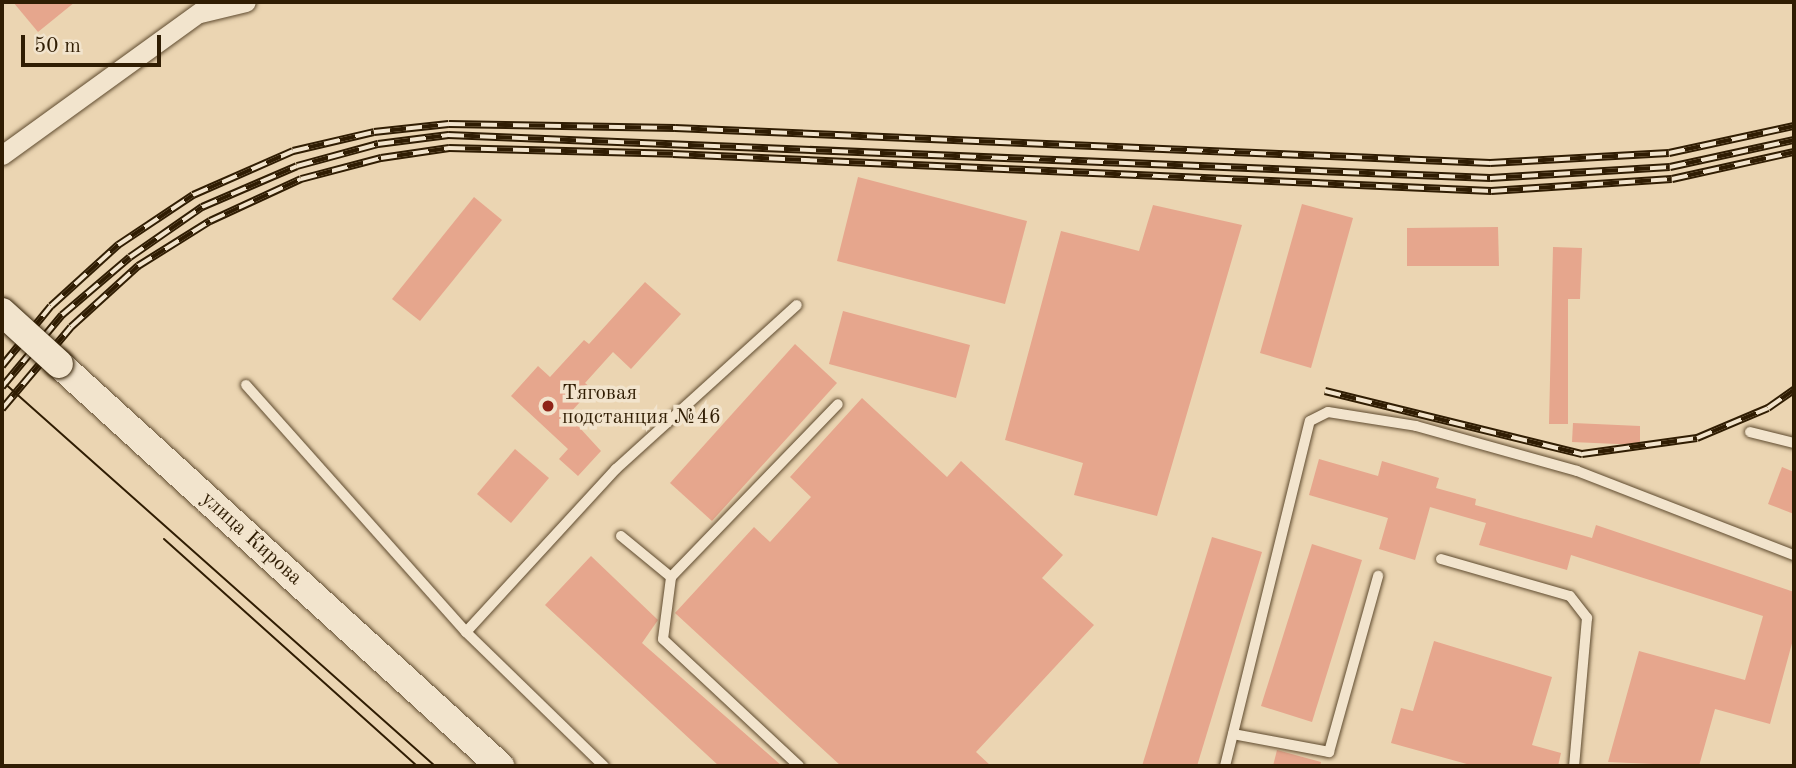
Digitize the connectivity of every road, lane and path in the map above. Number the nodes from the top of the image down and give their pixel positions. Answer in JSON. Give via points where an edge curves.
{"nodes":[{"id":1,"x":246,"y":2,"type":"edge"},
{"id":2,"x":206,"y":7,"type":"edge"},
{"id":3,"x":3,"y":158,"type":"edge"},
{"id":4,"x":797,"y":305,"type":"dead end"},
{"id":5,"x":2,"y":312,"type":"edge"},
{"id":6,"x":246,"y":385,"type":"dead end"},
{"id":7,"x":838,"y":404,"type":"dead end"},
{"id":8,"x":1750,"y":432,"type":"dead end"},
{"id":9,"x":1794,"y":443,"type":"edge"},
{"id":10,"x":621,"y":536,"type":"dead end"},
{"id":11,"x":1794,"y":555,"type":"edge"},
{"id":12,"x":1441,"y":559,"type":"dead end"},
{"id":13,"x":1378,"y":576,"type":"dead end"},
{"id":14,"x":671,"y":578,"type":"junction"},
{"id":15,"x":466,"y":632,"type":"junction"},
{"id":16,"x":1233,"y":734,"type":"junction"},
{"id":17,"x":500,"y":766,"type":"edge"},
{"id":18,"x":604,"y":766,"type":"edge"},
{"id":19,"x":799,"y":766,"type":"edge"},
{"id":20,"x":1225,"y":766,"type":"edge"},
{"id":21,"x":1574,"y":766,"type":"edge"}],
"edges":[{"from":1,"to":2,"type":"street"},
{"from":2,"to":3,"type":"street"},
{"from":4,"to":15,"type":"lane","via":[[616,469]]},
{"from":5,"to":17,"type":"main road","name":"улица Кирова","bridge":true},
{"from":6,"to":15,"type":"lane"},
{"from":7,"to":14,"type":"lane"},
{"from":8,"to":9,"type":"lane"},
{"from":10,"to":14,"type":"lane"},
{"from":11,"to":16,"type":"lane","via":[[1577,471],[1416,426],[1328,412],[1310,421]]},
{"from":12,"to":21,"type":"lane","via":[[1570,596],[1587,618]]},
{"from":13,"to":16,"type":"lane","via":[[1329,752]]},
{"from":14,"to":19,"type":"lane","via":[[663,639]]},
{"from":15,"to":18,"type":"lane"},
{"from":16,"to":20,"type":"lane"}]}
